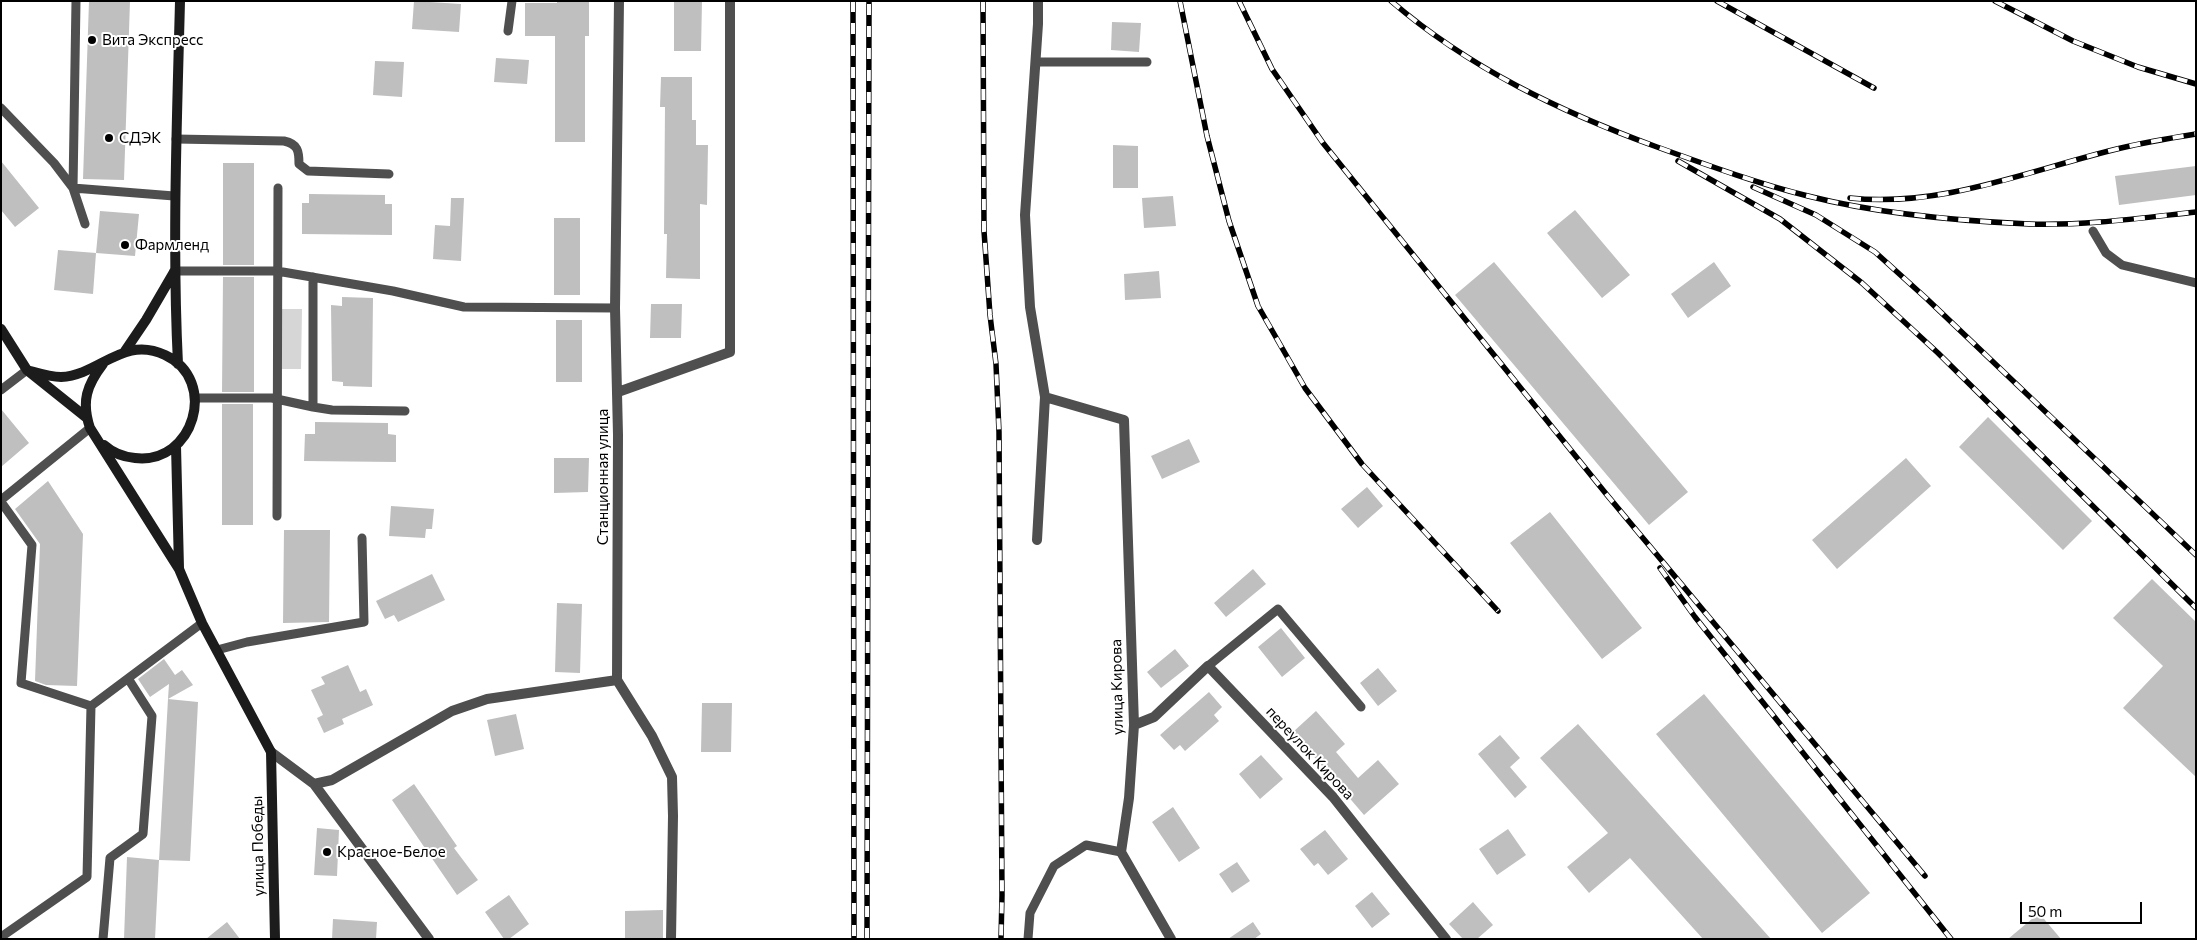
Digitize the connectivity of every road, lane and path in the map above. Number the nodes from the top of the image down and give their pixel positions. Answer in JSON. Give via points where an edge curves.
{"nodes":[{"id":1,"x":76,"y":1,"type":"edge"},
{"id":2,"x":180,"y":1,"type":"edge"},
{"id":3,"x":512,"y":1,"type":"edge"},
{"id":4,"x":619,"y":1,"type":"edge"},
{"id":5,"x":730,"y":1,"type":"edge"},
{"id":6,"x":1038,"y":1,"type":"edge"},
{"id":7,"x":508,"y":31,"type":"dead end"},
{"id":8,"x":1036,"y":62,"type":"junction"},
{"id":9,"x":1147,"y":62,"type":"dead end"},
{"id":10,"x":1,"y":108,"type":"edge"},
{"id":11,"x":176,"y":140,"type":"junction"},
{"id":12,"x":389,"y":174,"type":"dead end"},
{"id":13,"x":73,"y":188,"type":"junction"},
{"id":14,"x":278,"y":188,"type":"dead end"},
{"id":15,"x":174,"y":196,"type":"junction"},
{"id":16,"x":85,"y":224,"type":"dead end"},
{"id":17,"x":2093,"y":231,"type":"dead end"},
{"id":18,"x":174,"y":271,"type":"junction"},
{"id":19,"x":278,"y":271,"type":"junction"},
{"id":20,"x":313,"y":277,"type":"junction"},
{"id":21,"x":2196,"y":283,"type":"edge"},
{"id":22,"x":616,"y":308,"type":"junction"},
{"id":23,"x":1,"y":329,"type":"edge"},
{"id":24,"x":125,"y":351,"type":"junction"},
{"id":25,"x":103,"y":364,"type":"junction"},
{"id":26,"x":178,"y":364,"type":"junction"},
{"id":27,"x":27,"y":370,"type":"junction"},
{"id":28,"x":1,"y":390,"type":"edge"},
{"id":29,"x":618,"y":392,"type":"junction"},
{"id":30,"x":1045,"y":396,"type":"junction"},
{"id":31,"x":195,"y":398,"type":"junction"},
{"id":32,"x":277,"y":399,"type":"junction"},
{"id":33,"x":313,"y":407,"type":"junction"},
{"id":34,"x":405,"y":411,"type":"dead end"},
{"id":35,"x":91,"y":427,"type":"junction"},
{"id":36,"x":176,"y":446,"type":"junction"},
{"id":37,"x":1,"y":501,"type":"edge"},
{"id":38,"x":277,"y":516,"type":"dead end"},
{"id":39,"x":362,"y":538,"type":"dead end"},
{"id":40,"x":1036,"y":540,"type":"dead end"},
{"id":41,"x":179,"y":569,"type":"junction"},
{"id":42,"x":202,"y":624,"type":"junction"},
{"id":43,"x":217,"y":650,"type":"junction"},
{"id":44,"x":1208,"y":666,"type":"junction"},
{"id":45,"x":129,"y":680,"type":"junction"},
{"id":46,"x":616,"y":680,"type":"junction"},
{"id":47,"x":91,"y":706,"type":"junction"},
{"id":48,"x":1360,"y":707,"type":"dead end"},
{"id":49,"x":1134,"y":725,"type":"junction"},
{"id":50,"x":271,"y":752,"type":"junction"},
{"id":51,"x":314,"y":784,"type":"junction"},
{"id":52,"x":1121,"y":852,"type":"junction"},
{"id":53,"x":1,"y":937,"type":"edge"},
{"id":54,"x":103,"y":939,"type":"edge"},
{"id":55,"x":275,"y":939,"type":"edge"},
{"id":56,"x":429,"y":939,"type":"edge"},
{"id":57,"x":671,"y":939,"type":"edge"},
{"id":58,"x":1028,"y":939,"type":"edge"},
{"id":59,"x":1172,"y":939,"type":"edge"},
{"id":60,"x":1446,"y":939,"type":"edge"}],
"edges":[{"from":1,"to":13,"type":"lane"},
{"from":2,"to":11,"type":"street"},
{"from":3,"to":7,"type":"lane"},
{"from":4,"to":22,"type":"street","name":"Станционная улица"},
{"from":5,"to":29,"type":"street","via":[[730,352]]},
{"from":6,"to":8,"type":"street"},
{"from":8,"to":9,"type":"lane"},
{"from":8,"to":30,"type":"street","via":[[1025,215],[1030,307]]},
{"from":10,"to":13,"type":"lane","via":[[54,163]]},
{"from":11,"to":12,"type":"lane","via":[[284,141],[299,149],[299,164],[308,171]]},
{"from":11,"to":15,"type":"street"},
{"from":13,"to":15,"type":"lane"},
{"from":13,"to":16,"type":"lane"},
{"from":14,"to":19,"type":"lane"},
{"from":15,"to":18,"type":"street"},
{"from":17,"to":21,"type":"lane","via":[[2106,253],[2122,265]]},
{"from":18,"to":19,"type":"lane"},
{"from":18,"to":24,"type":"street"},
{"from":18,"to":26,"type":"street"},
{"from":19,"to":20,"type":"lane"},
{"from":19,"to":32,"type":"lane"},
{"from":20,"to":22,"type":"lane","via":[[393,290],[464,307]]},
{"from":20,"to":33,"type":"lane"},
{"from":22,"to":29,"type":"street","name":"Станционная улица"},
{"from":23,"to":27,"type":"street"},
{"from":24,"to":25,"type":"street"},
{"from":24,"to":26,"type":"street","via":[[153,350]]},
{"from":25,"to":27,"type":"street","via":[[60,377]]},
{"from":25,"to":35,"type":"street","via":[[91,379],[86,398]]},
{"from":26,"to":31,"type":"street","via":[[192,385]]},
{"from":27,"to":28,"type":"lane"},
{"from":27,"to":35,"type":"street"},
{"from":29,"to":46,"type":"street","name":"Станционная улица"},
{"from":30,"to":40,"type":"street"},
{"from":30,"to":49,"type":"street","name":"улица Кирова","via":[[1124,420]]},
{"from":31,"to":32,"type":"lane"},
{"from":31,"to":36,"type":"street","via":[[194,416],[188,432]]},
{"from":32,"to":33,"type":"lane"},
{"from":32,"to":38,"type":"lane"},
{"from":33,"to":34,"type":"lane"},
{"from":35,"to":36,"type":"street","via":[[109,449],[125,457],[143,459],[161,455]]},
{"from":35,"to":37,"type":"lane"},
{"from":35,"to":41,"type":"street"},
{"from":36,"to":41,"type":"street"},
{"from":37,"to":47,"type":"lane","via":[[32,545],[21,684]]},
{"from":39,"to":43,"type":"lane","via":[[364,622]]},
{"from":41,"to":42,"type":"street"},
{"from":42,"to":43,"type":"street"},
{"from":42,"to":45,"type":"lane"},
{"from":43,"to":50,"type":"street"},
{"from":44,"to":48,"type":"lane","via":[[1278,609]]},
{"from":44,"to":49,"type":"street","via":[[1154,717]]},
{"from":44,"to":60,"type":"street","name":"переулок Кирова","via":[[1333,797]]},
{"from":45,"to":47,"type":"lane"},
{"from":45,"to":54,"type":"lane","via":[[152,716],[142,834],[110,858]]},
{"from":46,"to":51,"type":"street","via":[[488,699],[452,711],[332,780]]},
{"from":46,"to":57,"type":"street","via":[[652,736],[672,777]]},
{"from":47,"to":53,"type":"lane","via":[[87,877]]},
{"from":49,"to":52,"type":"street","name":"улица Кирова"},
{"from":50,"to":51,"type":"street"},
{"from":50,"to":55,"type":"street","name":"улица Победы"},
{"from":51,"to":56,"type":"street"},
{"from":52,"to":58,"type":"lane","via":[[1086,845],[1054,866],[1030,913]]},
{"from":52,"to":59,"type":"street"}]}
